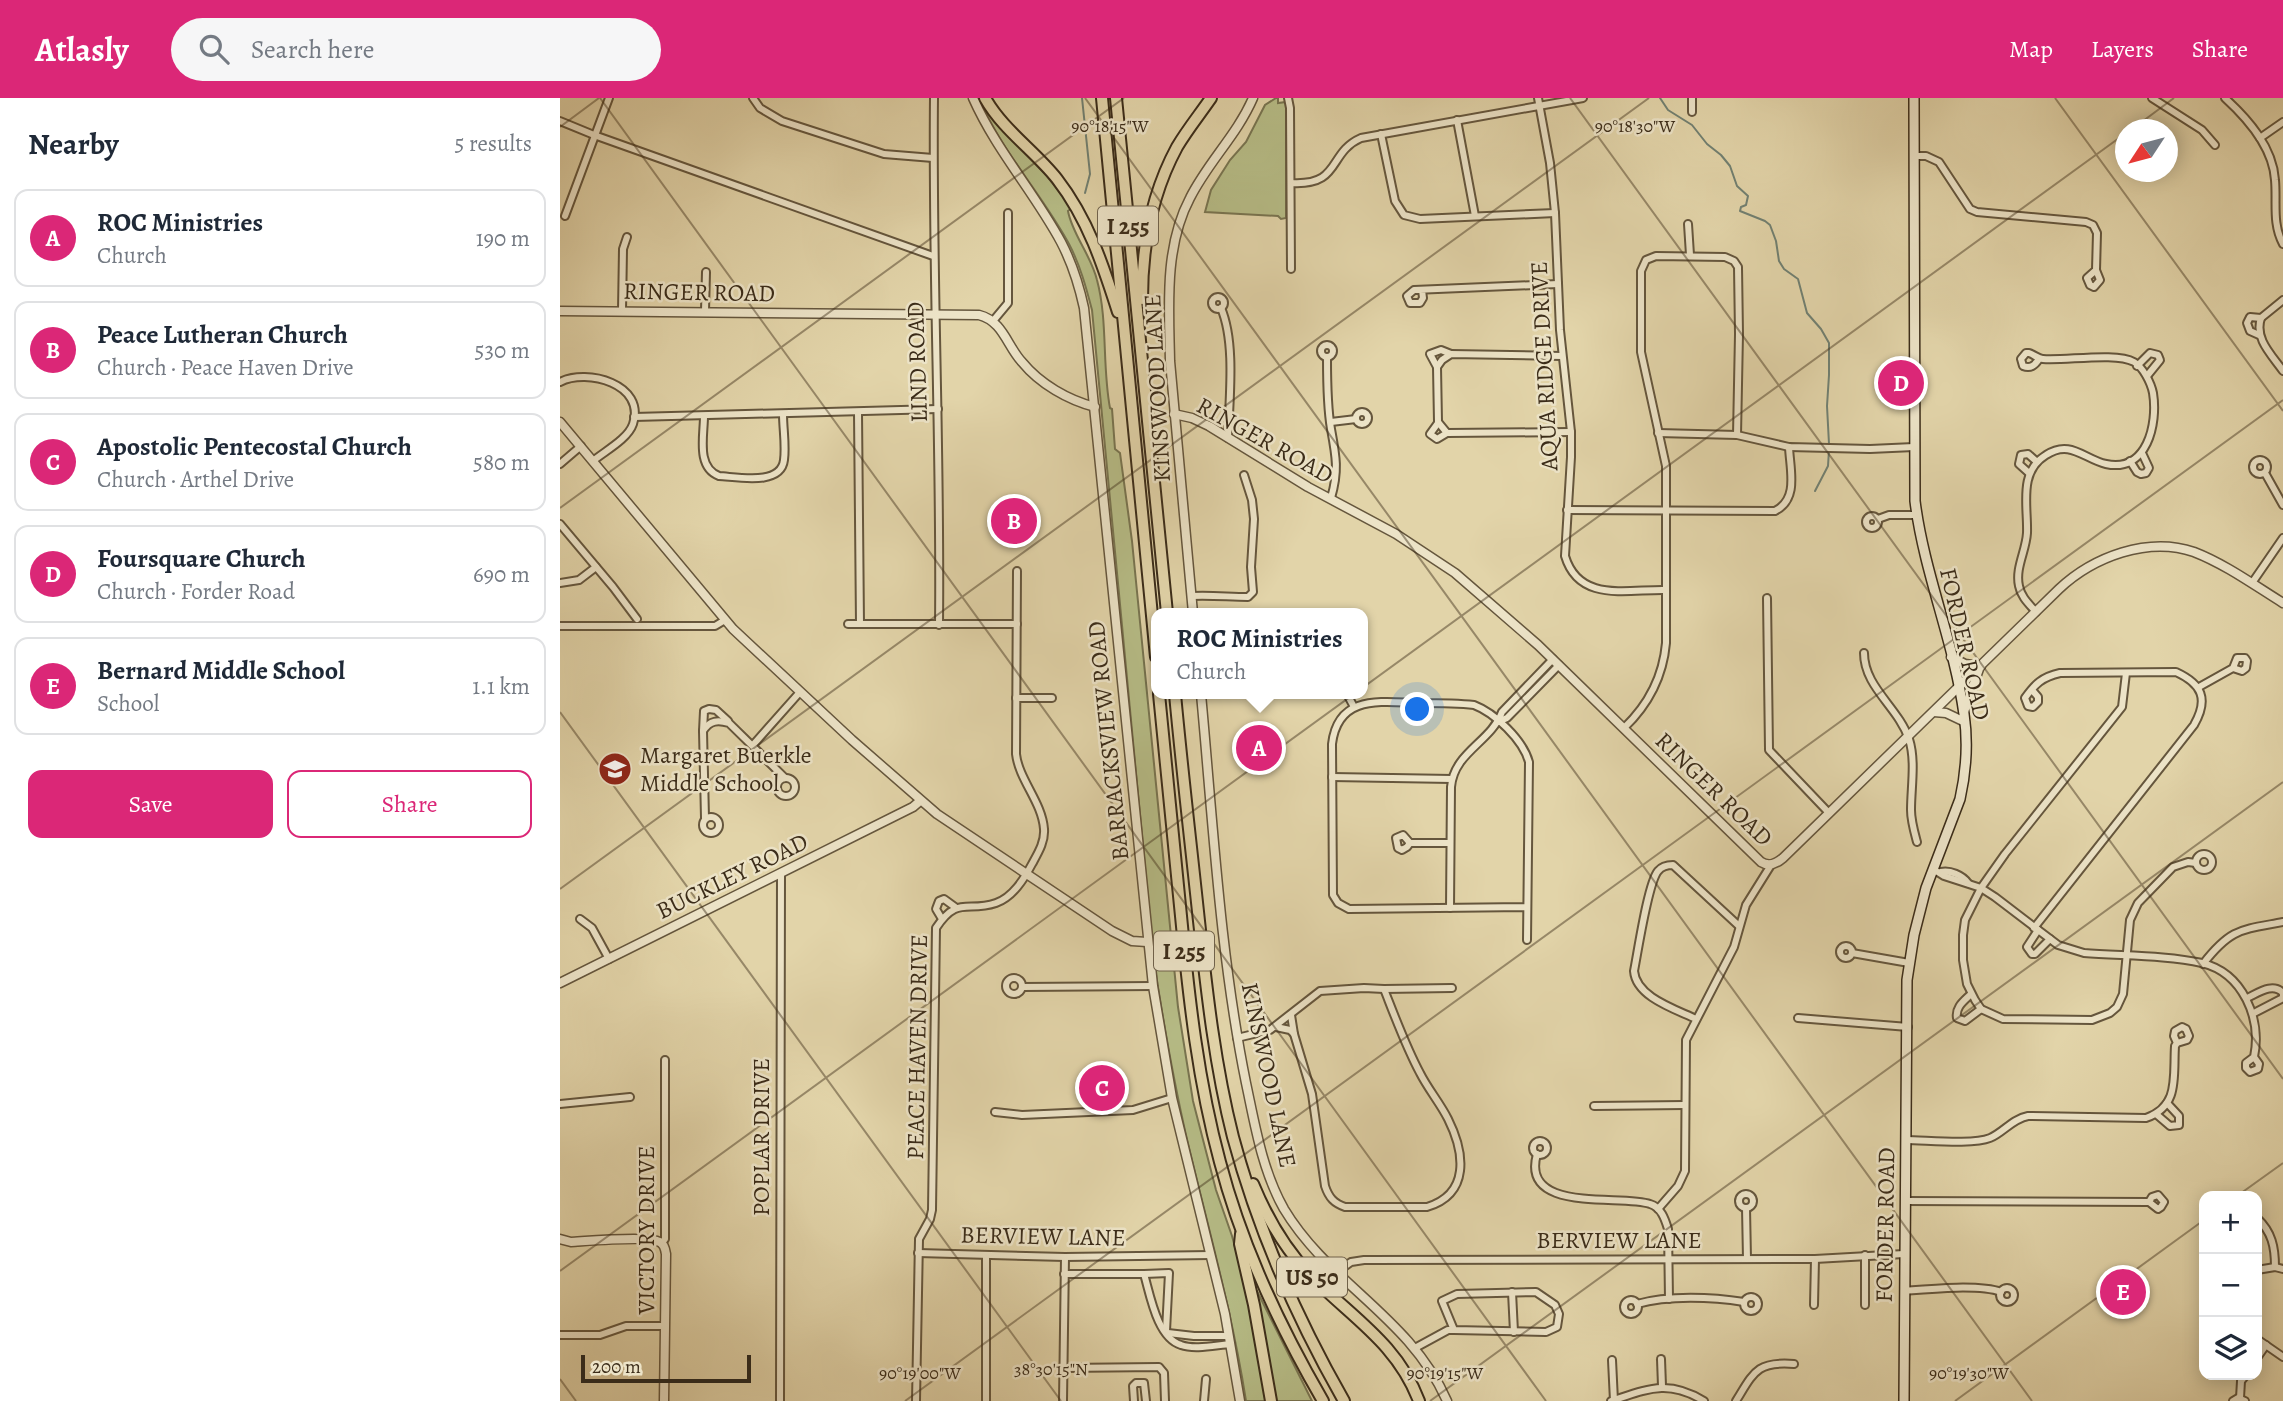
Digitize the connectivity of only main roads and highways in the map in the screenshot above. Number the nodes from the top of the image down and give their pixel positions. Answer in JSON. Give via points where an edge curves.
{"nodes":[{"id":1,"x":985,"y":98,"type":"edge"},
{"id":2,"x":1102,"y":98,"type":"edge"},
{"id":3,"x":1116,"y":98,"type":"edge"},
{"id":4,"x":1211,"y":98,"type":"edge"},
{"id":5,"x":1914,"y":98,"type":"edge"},
{"id":6,"x":1124,"y":333,"type":"junction"},
{"id":7,"x":1142,"y":354,"type":"junction"},
{"id":8,"x":1151,"y":608,"type":"edge"},
{"id":9,"x":1167,"y":608,"type":"edge"},
{"id":10,"x":1160,"y":699,"type":"edge"},
{"id":11,"x":1176,"y":699,"type":"edge"},
{"id":12,"x":1233,"y":1134,"type":"junction"},
{"id":13,"x":1241,"y":1227,"type":"junction"},
{"id":14,"x":1271,"y":1401,"type":"edge"},
{"id":15,"x":1323,"y":1401,"type":"edge"},
{"id":16,"x":1343,"y":1401,"type":"edge"},
{"id":17,"x":1419,"y":1401,"type":"edge"},
{"id":18,"x":1904,"y":1401,"type":"edge"}],
"edges":[{"from":1,"to":6,"type":"highway","via":[[1056,178],[1081,215],[1099,254]]},
{"from":2,"to":6,"type":"highway","number":"I 255"},
{"from":3,"to":7,"type":"highway","number":"I 255"},
{"from":4,"to":7,"type":"highway","via":[[1177,148],[1153,205],[1143,260]]},
{"from":5,"to":18,"type":"main road","name":"FORDER ROAD","via":[[1916,515],[1965,717],[1965,767],[1960,799],[1918,917],[1909,963]]},
{"from":6,"to":8,"type":"highway","number":"I 255"},
{"from":7,"to":9,"type":"highway","number":"I 255"},
{"from":10,"to":13,"type":"highway","number":"I 255","via":[[1195,1043],[1220,1164]]},
{"from":11,"to":12,"type":"highway","number":"I 255","via":[[1210,1013]]},
{"from":12,"to":16,"type":"highway","number":"I 255","via":[[1279,1271]]},
{"from":12,"to":17,"type":"highway","number":"US 50","via":[[1267,1216],[1283,1241],[1310,1275],[1391,1351]]},
{"from":13,"to":14,"type":"highway","number":"US 50","via":[[1240,1244]]},
{"from":13,"to":15,"type":"highway","number":"I 255","via":[[1284,1329]]}]}
